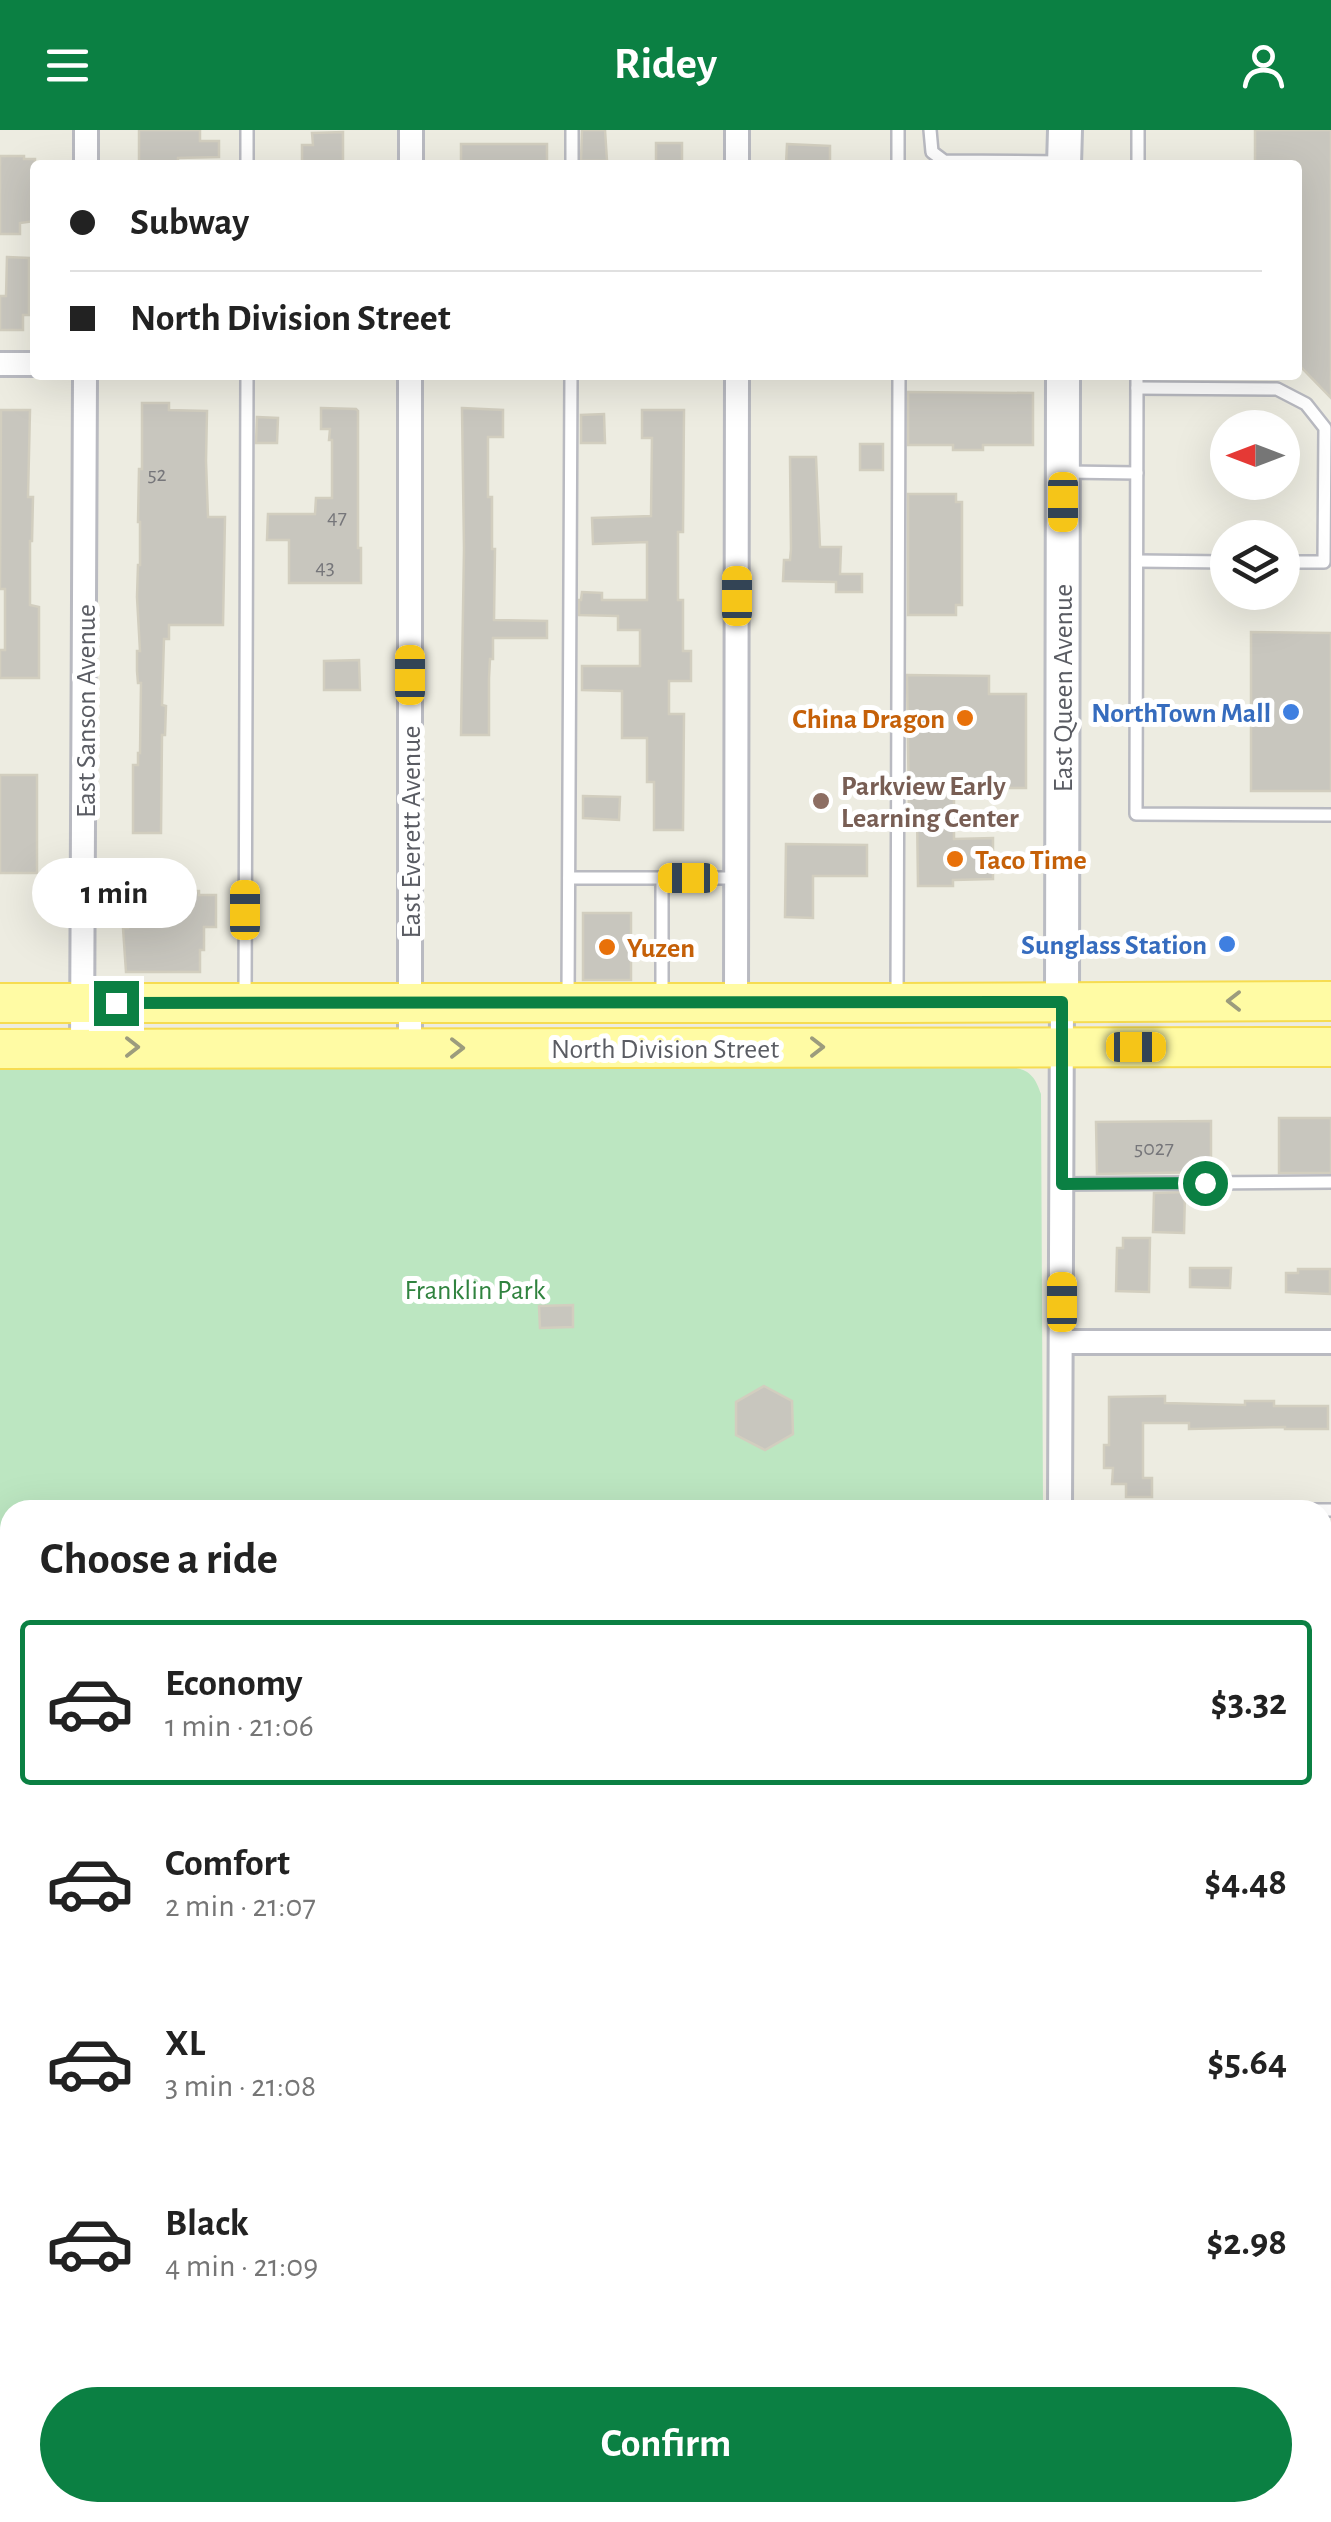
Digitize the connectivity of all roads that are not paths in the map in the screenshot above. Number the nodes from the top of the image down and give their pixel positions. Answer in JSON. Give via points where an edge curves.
{"nodes":[{"id":1,"x":86,"y":130,"type":"edge"},
{"id":2,"x":248,"y":130,"type":"edge"},
{"id":3,"x":411,"y":130,"type":"edge"},
{"id":4,"x":572,"y":130,"type":"edge"},
{"id":5,"x":738,"y":130,"type":"edge"},
{"id":6,"x":898,"y":130,"type":"edge"},
{"id":7,"x":930,"y":130,"type":"edge"},
{"id":8,"x":1138,"y":130,"type":"edge"},
{"id":9,"x":1065,"y":152,"type":"edge"},
{"id":10,"x":86,"y":160,"type":"edge"},
{"id":11,"x":248,"y":160,"type":"edge"},
{"id":12,"x":411,"y":160,"type":"edge"},
{"id":13,"x":572,"y":160,"type":"edge"},
{"id":14,"x":738,"y":160,"type":"edge"},
{"id":15,"x":898,"y":160,"type":"edge"},
{"id":16,"x":943,"y":160,"type":"edge"},
{"id":17,"x":957,"y":160,"type":"edge"},
{"id":18,"x":1138,"y":160,"type":"edge"},
{"id":19,"x":0,"y":364,"type":"edge"},
{"id":20,"x":30,"y":364,"type":"edge"},
{"id":21,"x":85,"y":380,"type":"edge"},
{"id":22,"x":247,"y":380,"type":"edge"},
{"id":23,"x":410,"y":380,"type":"edge"},
{"id":24,"x":572,"y":380,"type":"edge"},
{"id":25,"x":737,"y":380,"type":"edge"},
{"id":26,"x":898,"y":380,"type":"edge"},
{"id":27,"x":1064,"y":380,"type":"edge"},
{"id":28,"x":1138,"y":381,"type":"edge"},
{"id":29,"x":1063,"y":472,"type":"junction"},
{"id":30,"x":1137,"y":473,"type":"junction"},
{"id":31,"x":1328,"y":534,"type":"edge"},
{"id":32,"x":1137,"y":561,"type":"junction"},
{"id":33,"x":1210,"y":562,"type":"edge"},
{"id":34,"x":1300,"y":562,"type":"edge"},
{"id":35,"x":1331,"y":815,"type":"edge"},
{"id":36,"x":569,"y":878,"type":"junction"},
{"id":37,"x":662,"y":878,"type":"junction"},
{"id":38,"x":736,"y":878,"type":"junction"},
{"id":39,"x":1331,"y":1000,"type":"edge"},
{"id":40,"x":1062,"y":1002,"type":"junction"},
{"id":41,"x":0,"y":1003,"type":"edge"},
{"id":42,"x":83,"y":1003,"type":"junction"},
{"id":43,"x":245,"y":1003,"type":"junction"},
{"id":44,"x":568,"y":1003,"type":"junction"},
{"id":45,"x":662,"y":1003,"type":"junction"},
{"id":46,"x":736,"y":1003,"type":"junction"},
{"id":47,"x":897,"y":1003,"type":"junction"},
{"id":48,"x":410,"y":1004,"type":"junction"},
{"id":49,"x":82,"y":1047,"type":"junction"},
{"id":50,"x":1062,"y":1047,"type":"junction"},
{"id":51,"x":1331,"y":1047,"type":"edge"},
{"id":52,"x":410,"y":1048,"type":"junction"},
{"id":53,"x":0,"y":1049,"type":"edge"},
{"id":54,"x":1331,"y":1182,"type":"edge"},
{"id":55,"x":1062,"y":1184,"type":"junction"},
{"id":56,"x":1062,"y":1342,"type":"junction"},
{"id":57,"x":1331,"y":1342,"type":"edge"},
{"id":58,"x":1060,"y":1500,"type":"edge"}],
"edges":[{"from":1,"to":10,"type":"street"},
{"from":2,"to":11,"type":"lane"},
{"from":3,"to":12,"type":"street"},
{"from":4,"to":13,"type":"lane"},
{"from":5,"to":14,"type":"street"},
{"from":6,"to":15,"type":"lane"},
{"from":7,"to":16,"type":"lane","via":[[932,152]]},
{"from":8,"to":18,"type":"lane"},
{"from":9,"to":17,"type":"lane"},
{"from":19,"to":20,"type":"street"},
{"from":21,"to":42,"type":"street","name":"East Sanson Avenue"},
{"from":22,"to":43,"type":"lane"},
{"from":23,"to":48,"type":"street","name":"East Everett Avenue"},
{"from":24,"to":36,"type":"lane"},
{"from":25,"to":38,"type":"street"},
{"from":26,"to":47,"type":"lane"},
{"from":27,"to":29,"type":"street","name":"East Queen Avenue"},
{"from":28,"to":30,"type":"lane"},
{"from":28,"to":31,"type":"lane","via":[[1278,388],[1306,404],[1325,428]]},
{"from":29,"to":30,"type":"lane"},
{"from":29,"to":40,"type":"street","name":"East Queen Avenue"},
{"from":30,"to":32,"type":"lane"},
{"from":31,"to":34,"type":"lane","via":[[1324,562]]},
{"from":32,"to":33,"type":"lane"},
{"from":32,"to":35,"type":"lane","via":[[1136,814]]},
{"from":36,"to":37,"type":"lane"},
{"from":36,"to":44,"type":"lane"},
{"from":37,"to":38,"type":"lane"},
{"from":37,"to":45,"type":"lane"},
{"from":38,"to":46,"type":"street"},
{"from":39,"to":40,"type":"main road","name":"North Division Street","one_way":true},
{"from":40,"to":47,"type":"main road","name":"North Division Street"},
{"from":40,"to":50,"type":"street"},
{"from":41,"to":42,"type":"main road","name":"North Division Street"},
{"from":42,"to":43,"type":"main road","name":"North Division Street"},
{"from":42,"to":49,"type":"street","name":"East Sanson Avenue"},
{"from":43,"to":48,"type":"main road","name":"North Division Street"},
{"from":44,"to":45,"type":"main road","name":"North Division Street"},
{"from":44,"to":48,"type":"main road","name":"North Division Street"},
{"from":45,"to":46,"type":"main road","name":"North Division Street"},
{"from":46,"to":47,"type":"main road","name":"North Division Street"},
{"from":48,"to":52,"type":"street","name":"East Everett Avenue"},
{"from":49,"to":52,"type":"main road","name":"North Division Street","one_way":true},
{"from":49,"to":53,"type":"main road","name":"North Division Street"},
{"from":50,"to":51,"type":"main road","name":"North Division Street"},
{"from":52,"to":50,"type":"main road","name":"North Division Street","one_way":true},
{"from":50,"to":55,"type":"street"},
{"from":54,"to":55,"type":"lane"},
{"from":55,"to":56,"type":"street"},
{"from":56,"to":57,"type":"street"},
{"from":56,"to":58,"type":"street"}]}
